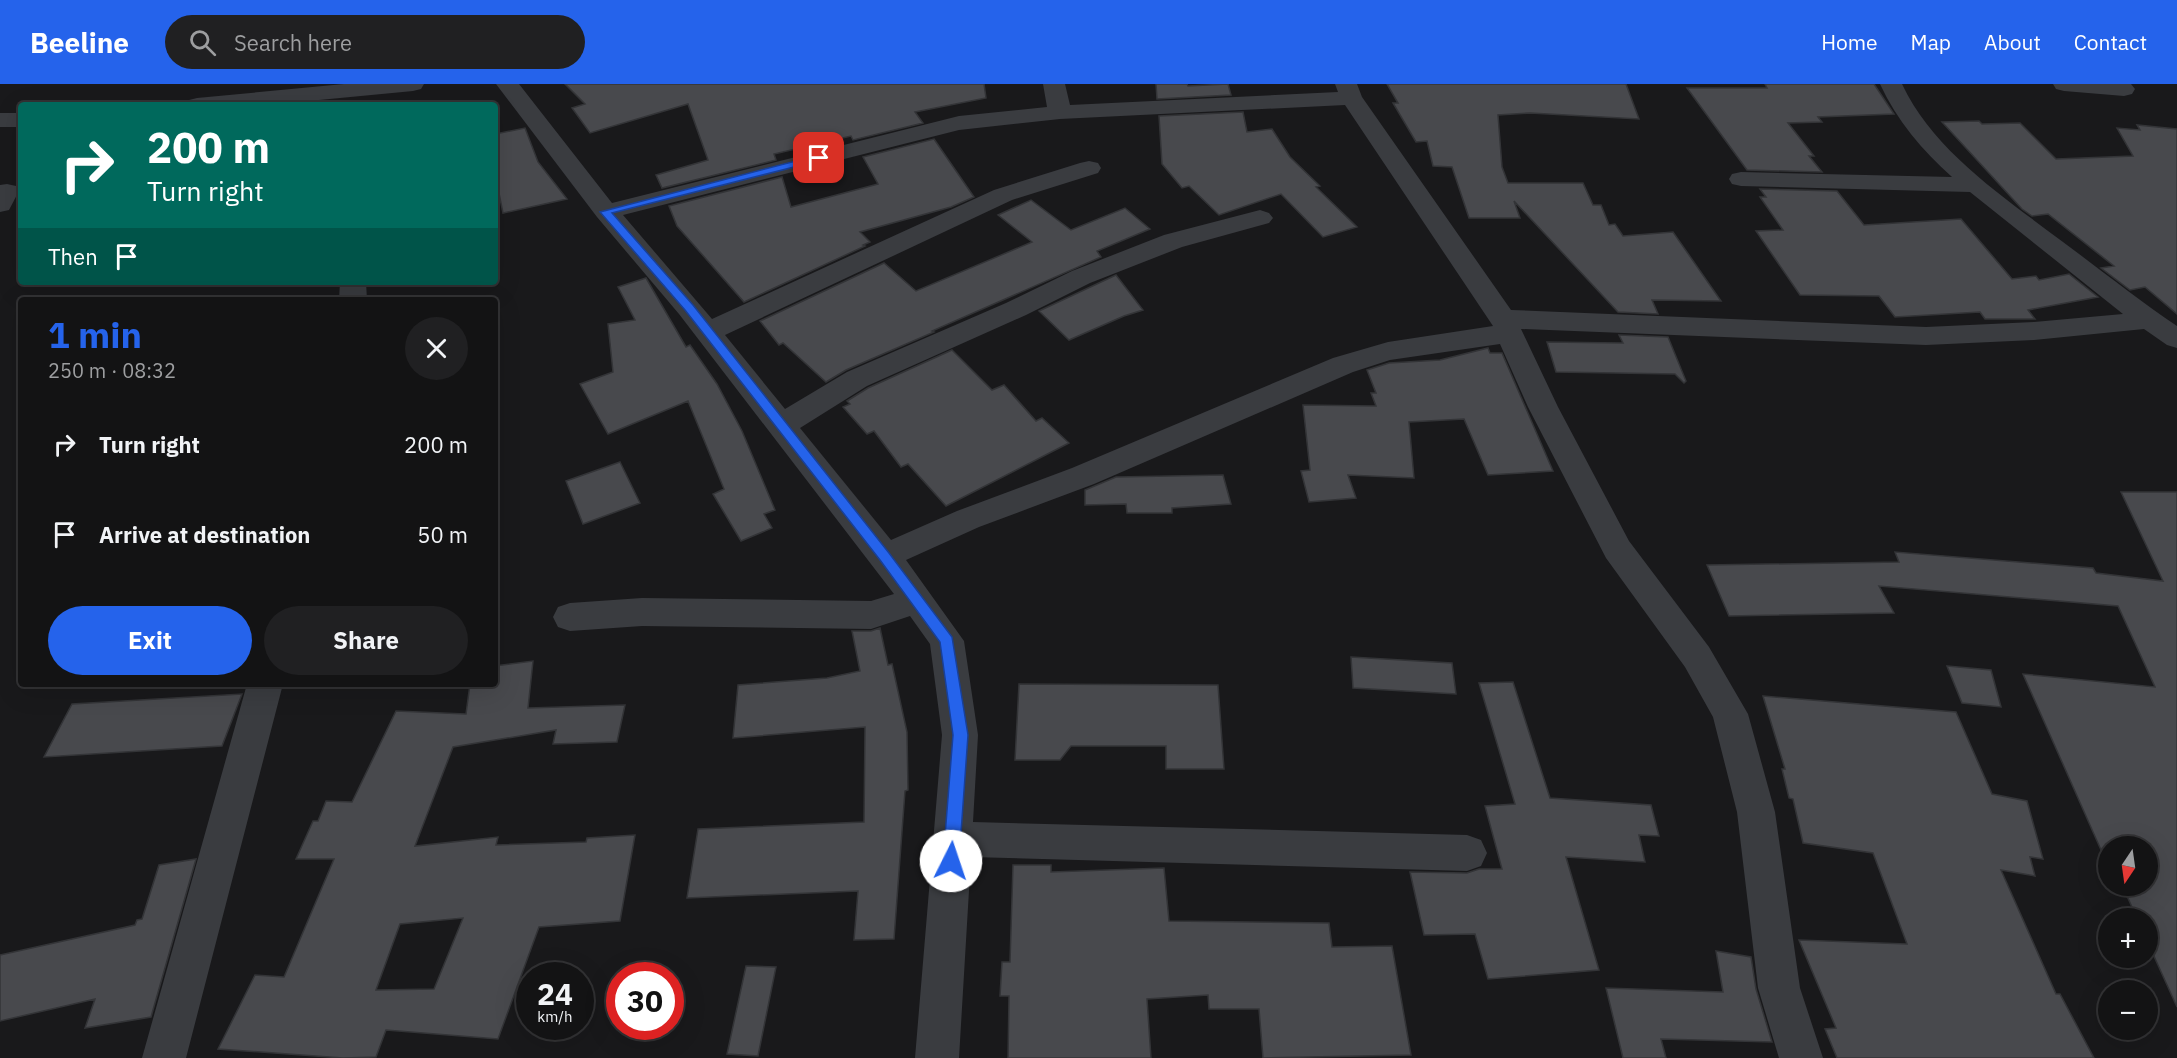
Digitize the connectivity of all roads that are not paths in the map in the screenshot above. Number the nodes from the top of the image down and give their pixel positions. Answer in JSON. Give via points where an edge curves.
{"nodes":[{"id":1,"x":413,"y":84,"type":"edge"},
{"id":2,"x":507,"y":84,"type":"edge"},
{"id":3,"x":1054,"y":84,"type":"edge"},
{"id":4,"x":1891,"y":84,"type":"edge"},
{"id":5,"x":2064,"y":84,"type":"edge"},
{"id":6,"x":2124,"y":89,"type":"dead end"},
{"id":7,"x":1348,"y":91,"type":"edge"},
{"id":8,"x":228,"y":102,"type":"edge"},
{"id":9,"x":1060,"y":112,"type":"junction"},
{"id":10,"x":0,"y":120,"type":"edge"},
{"id":11,"x":18,"y":120,"type":"edge"},
{"id":12,"x":1089,"y":168,"type":"dead end"},
{"id":13,"x":1741,"y":179,"type":"dead end"},
{"id":14,"x":1976,"y":186,"type":"junction"},
{"id":15,"x":606,"y":212,"type":"junction"},
{"id":16,"x":1260,"y":218,"type":"dead end"},
{"id":17,"x":2149,"y":320,"type":"junction"},
{"id":18,"x":1507,"y":326,"type":"junction"},
{"id":19,"x":707,"y":332,"type":"junction"},
{"id":20,"x":2177,"y":339,"type":"edge"},
{"id":21,"x":780,"y":426,"type":"junction"},
{"id":22,"x":885,"y":556,"type":"junction"},
{"id":23,"x":917,"y":601,"type":"junction"},
{"id":24,"x":570,"y":617,"type":"dead end"},
{"id":25,"x":264,"y":687,"type":"edge"},
{"id":26,"x":952,"y":840,"type":"junction"},
{"id":27,"x":1467,"y":854,"type":"dead end"},
{"id":28,"x":164,"y":1058,"type":"edge"},
{"id":29,"x":937,"y":1058,"type":"edge"},
{"id":30,"x":1801,"y":1058,"type":"edge"}],
"edges":[{"from":1,"to":8,"type":"street"},
{"from":2,"to":15,"type":"street"},
{"from":3,"to":9,"type":"street"},
{"from":4,"to":14,"type":"street","via":[[1894,94],[1928,140]]},
{"from":5,"to":6,"type":"street"},
{"from":7,"to":9,"type":"street"},
{"from":7,"to":18,"type":"street"},
{"from":9,"to":15,"type":"street","via":[[959,123]]},
{"from":10,"to":11,"type":"street"},
{"from":12,"to":19,"type":"street","via":[[1003,195]]},
{"from":13,"to":14,"type":"street"},
{"from":14,"to":17,"type":"street"},
{"from":15,"to":19,"type":"street"},
{"from":16,"to":21,"type":"street","via":[[1173,241],[1081,277],[857,379]]},
{"from":17,"to":18,"type":"street","via":[[1926,336]]},
{"from":17,"to":20,"type":"street"},
{"from":18,"to":22,"type":"street","via":[[1388,351],[1343,365]]},
{"from":18,"to":30,"type":"street","via":[[1617,549],[1697,657],[1730,714],[1756,812],[1779,988]]},
{"from":19,"to":21,"type":"street"},
{"from":21,"to":22,"type":"street"},
{"from":22,"to":23,"type":"street"},
{"from":23,"to":24,"type":"street","via":[[871,615],[642,612]]},
{"from":23,"to":26,"type":"street","via":[[947,641],[960,735]]},
{"from":25,"to":28,"type":"street"},
{"from":26,"to":27,"type":"street"},
{"from":26,"to":29,"type":"street"}]}
